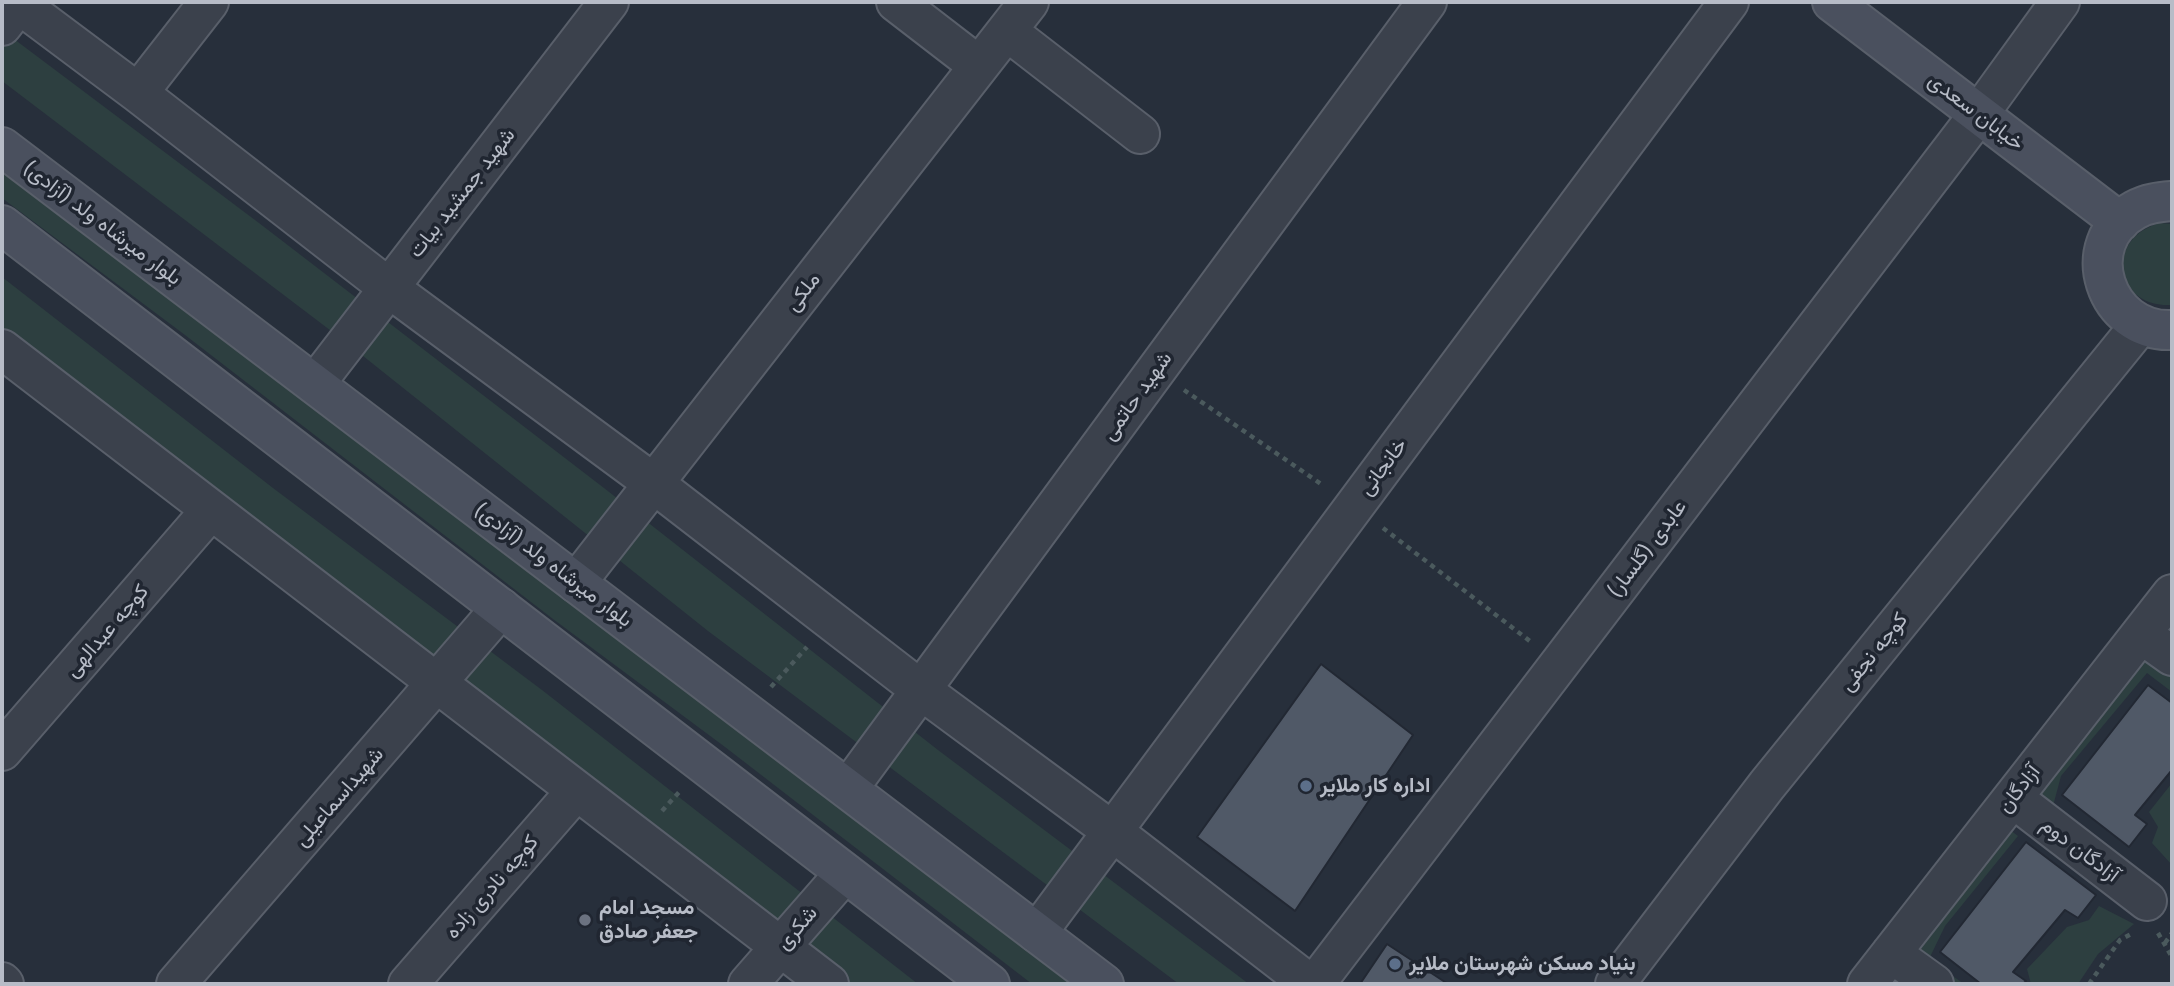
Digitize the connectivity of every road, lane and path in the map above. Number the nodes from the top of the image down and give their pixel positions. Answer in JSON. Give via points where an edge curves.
{"nodes":[{"id":1,"x":209,"y":2,"type":"edge"},
{"id":2,"x":609,"y":2,"type":"edge"},
{"id":3,"x":896,"y":2,"type":"edge"},
{"id":4,"x":1427,"y":2,"type":"edge"},
{"id":5,"x":1729,"y":2,"type":"edge"},
{"id":6,"x":1832,"y":2,"type":"edge"},
{"id":7,"x":2060,"y":2,"type":"edge"},
{"id":8,"x":1018,"y":16,"type":"edge"},
{"id":9,"x":2,"y":26,"type":"edge"},
{"id":10,"x":979,"y":66,"type":"junction"},
{"id":11,"x":138,"y":93,"type":"junction"},
{"id":12,"x":1979,"y":114,"type":"junction"},
{"id":13,"x":1140,"y":134,"type":"dead end"},
{"id":14,"x":2,"y":147,"type":"edge"},
{"id":15,"x":2172,"y":201,"type":"edge"},
{"id":16,"x":2120,"y":222,"type":"junction"},
{"id":17,"x":2,"y":225,"type":"edge"},
{"id":18,"x":389,"y":288,"type":"junction"},
{"id":19,"x":2156,"y":327,"type":"edge"},
{"id":20,"x":2,"y":349,"type":"edge"},
{"id":21,"x":1156,"y":370,"type":"junction"},
{"id":22,"x":315,"y":384,"type":"junction"},
{"id":23,"x":653,"y":483,"type":"junction"},
{"id":24,"x":1354,"y":506,"type":"junction"},
{"id":25,"x":211,"y":510,"type":"junction"},
{"id":26,"x":576,"y":583,"type":"junction"},
{"id":27,"x":2172,"y":594,"type":"edge"},
{"id":28,"x":501,"y":608,"type":"junction"},
{"id":29,"x":2141,"y":634,"type":"junction"},
{"id":30,"x":2172,"y":656,"type":"edge"},
{"id":31,"x":1560,"y":664,"type":"junction"},
{"id":32,"x":437,"y":684,"type":"junction"},
{"id":33,"x":921,"y":690,"type":"junction"},
{"id":34,"x":2,"y":751,"type":"edge"},
{"id":35,"x":848,"y":789,"type":"junction"},
{"id":36,"x":576,"y":791,"type":"junction"},
{"id":37,"x":2013,"y":798,"type":"junction"},
{"id":38,"x":1112,"y":831,"type":"junction"},
{"id":39,"x":845,"y":873,"type":"junction"},
{"id":40,"x":2146,"y":920,"type":"junction"},
{"id":41,"x":1037,"y":933,"type":"junction"},
{"id":42,"x":2172,"y":933,"type":"edge"},
{"id":43,"x":2165,"y":943,"type":"junction"},
{"id":44,"x":780,"y":947,"type":"junction"},
{"id":45,"x":1891,"y":953,"type":"junction"},
{"id":46,"x":2172,"y":957,"type":"edge"},
{"id":47,"x":176,"y":984,"type":"edge"},
{"id":48,"x":408,"y":984,"type":"edge"},
{"id":49,"x":748,"y":984,"type":"edge"},
{"id":50,"x":829,"y":984,"type":"edge"},
{"id":51,"x":990,"y":984,"type":"edge"},
{"id":52,"x":1104,"y":984,"type":"edge"},
{"id":53,"x":1313,"y":984,"type":"edge"},
{"id":54,"x":1615,"y":984,"type":"edge"},
{"id":55,"x":1867,"y":984,"type":"edge"},
{"id":56,"x":1934,"y":984,"type":"edge"},
{"id":57,"x":2090,"y":984,"type":"edge"}],
"edges":[{"from":1,"to":11,"type":"street"},
{"from":2,"to":18,"type":"street","name":"شهید جمشید بیات"},
{"from":3,"to":10,"type":"street"},
{"from":4,"to":21,"type":"street","name":"شهید حاتمی"},
{"from":5,"to":24,"type":"street","name":"خانجانی"},
{"from":6,"to":12,"type":"main road","name":"خیابان سعدی"},
{"from":7,"to":12,"type":"street","name":"عابدی (گلسار)"},
{"from":8,"to":10,"type":"street","name":"ملکی"},
{"from":8,"to":13,"type":"street"},
{"from":9,"to":11,"type":"street","via":[[19,4]]},
{"from":10,"to":23,"type":"street","name":"ملکی"},
{"from":11,"to":18,"type":"street"},
{"from":12,"to":16,"type":"main road","name":"خیابان سعدی"},
{"from":12,"to":31,"type":"street","name":"عابدی (گلسار)"},
{"from":14,"to":22,"type":"main road","name":"بلوار میرشاه ولد (آزادی)"},
{"from":15,"to":16,"type":"main road","via":[[2135,210]]},
{"from":16,"to":19,"type":"main road","via":[[2103,258],[2110,297],[2123,313]]},
{"from":17,"to":28,"type":"main road"},
{"from":18,"to":22,"type":"street","name":"شهید جمشید بیات"},
{"from":18,"to":23,"type":"street"},
{"from":19,"to":54,"type":"street","name":"کوچه نجفی","via":[[1767,785]]},
{"from":20,"to":25,"type":"street"},
{"from":21,"to":24,"type":"path"},
{"from":21,"to":33,"type":"street","name":"شهید حاتمی"},
{"from":22,"to":26,"type":"main road","name":"بلوار میرشاه ولد (آزادی)"},
{"from":23,"to":26,"type":"street","name":"ملکی"},
{"from":23,"to":33,"type":"street"},
{"from":24,"to":31,"type":"path"},
{"from":24,"to":38,"type":"street","name":"خانجانی"},
{"from":25,"to":32,"type":"street"},
{"from":25,"to":34,"type":"street","name":"کوچه عبدالهی"},
{"from":26,"to":35,"type":"main road","name":"بلوار میرشاه ولد (آزادی)"},
{"from":27,"to":29,"type":"street","name":"آزادگان"},
{"from":28,"to":32,"type":"street","name":"شهیداسماعیلی"},
{"from":28,"to":39,"type":"main road"},
{"from":29,"to":30,"type":"street"},
{"from":29,"to":37,"type":"street","name":"آزادگان"},
{"from":31,"to":53,"type":"street","name":"عابدی (گلسار)"},
{"from":32,"to":36,"type":"street"},
{"from":32,"to":47,"type":"street","name":"شهیداسماعیلی"},
{"from":33,"to":35,"type":"street","name":"شهید حاتمی"},
{"from":33,"to":38,"type":"street"},
{"from":35,"to":41,"type":"main road","name":"بلوار میرشاه ولد (آزادی)"},
{"from":36,"to":44,"type":"street"},
{"from":36,"to":48,"type":"street","name":"کوچه نادری زاده"},
{"from":37,"to":40,"type":"street","name":"آزادگان دوم"},
{"from":37,"to":45,"type":"street","name":"آزادگان"},
{"from":38,"to":41,"type":"street","name":"خانجانی"},
{"from":38,"to":53,"type":"street"},
{"from":39,"to":44,"type":"street","name":"شکری"},
{"from":39,"to":51,"type":"main road"},
{"from":40,"to":43,"type":"path"},
{"from":40,"to":57,"type":"path","via":[[2120,940]]},
{"from":41,"to":52,"type":"main road","name":"بلوار میرشاه ولد (آزادی)"},
{"from":42,"to":43,"type":"path"},
{"from":43,"to":46,"type":"path"},
{"from":44,"to":49,"type":"street","name":"شکری"},
{"from":44,"to":50,"type":"street"},
{"from":45,"to":55,"type":"street","name":"آزادگان"},
{"from":45,"to":56,"type":"street"}]}
